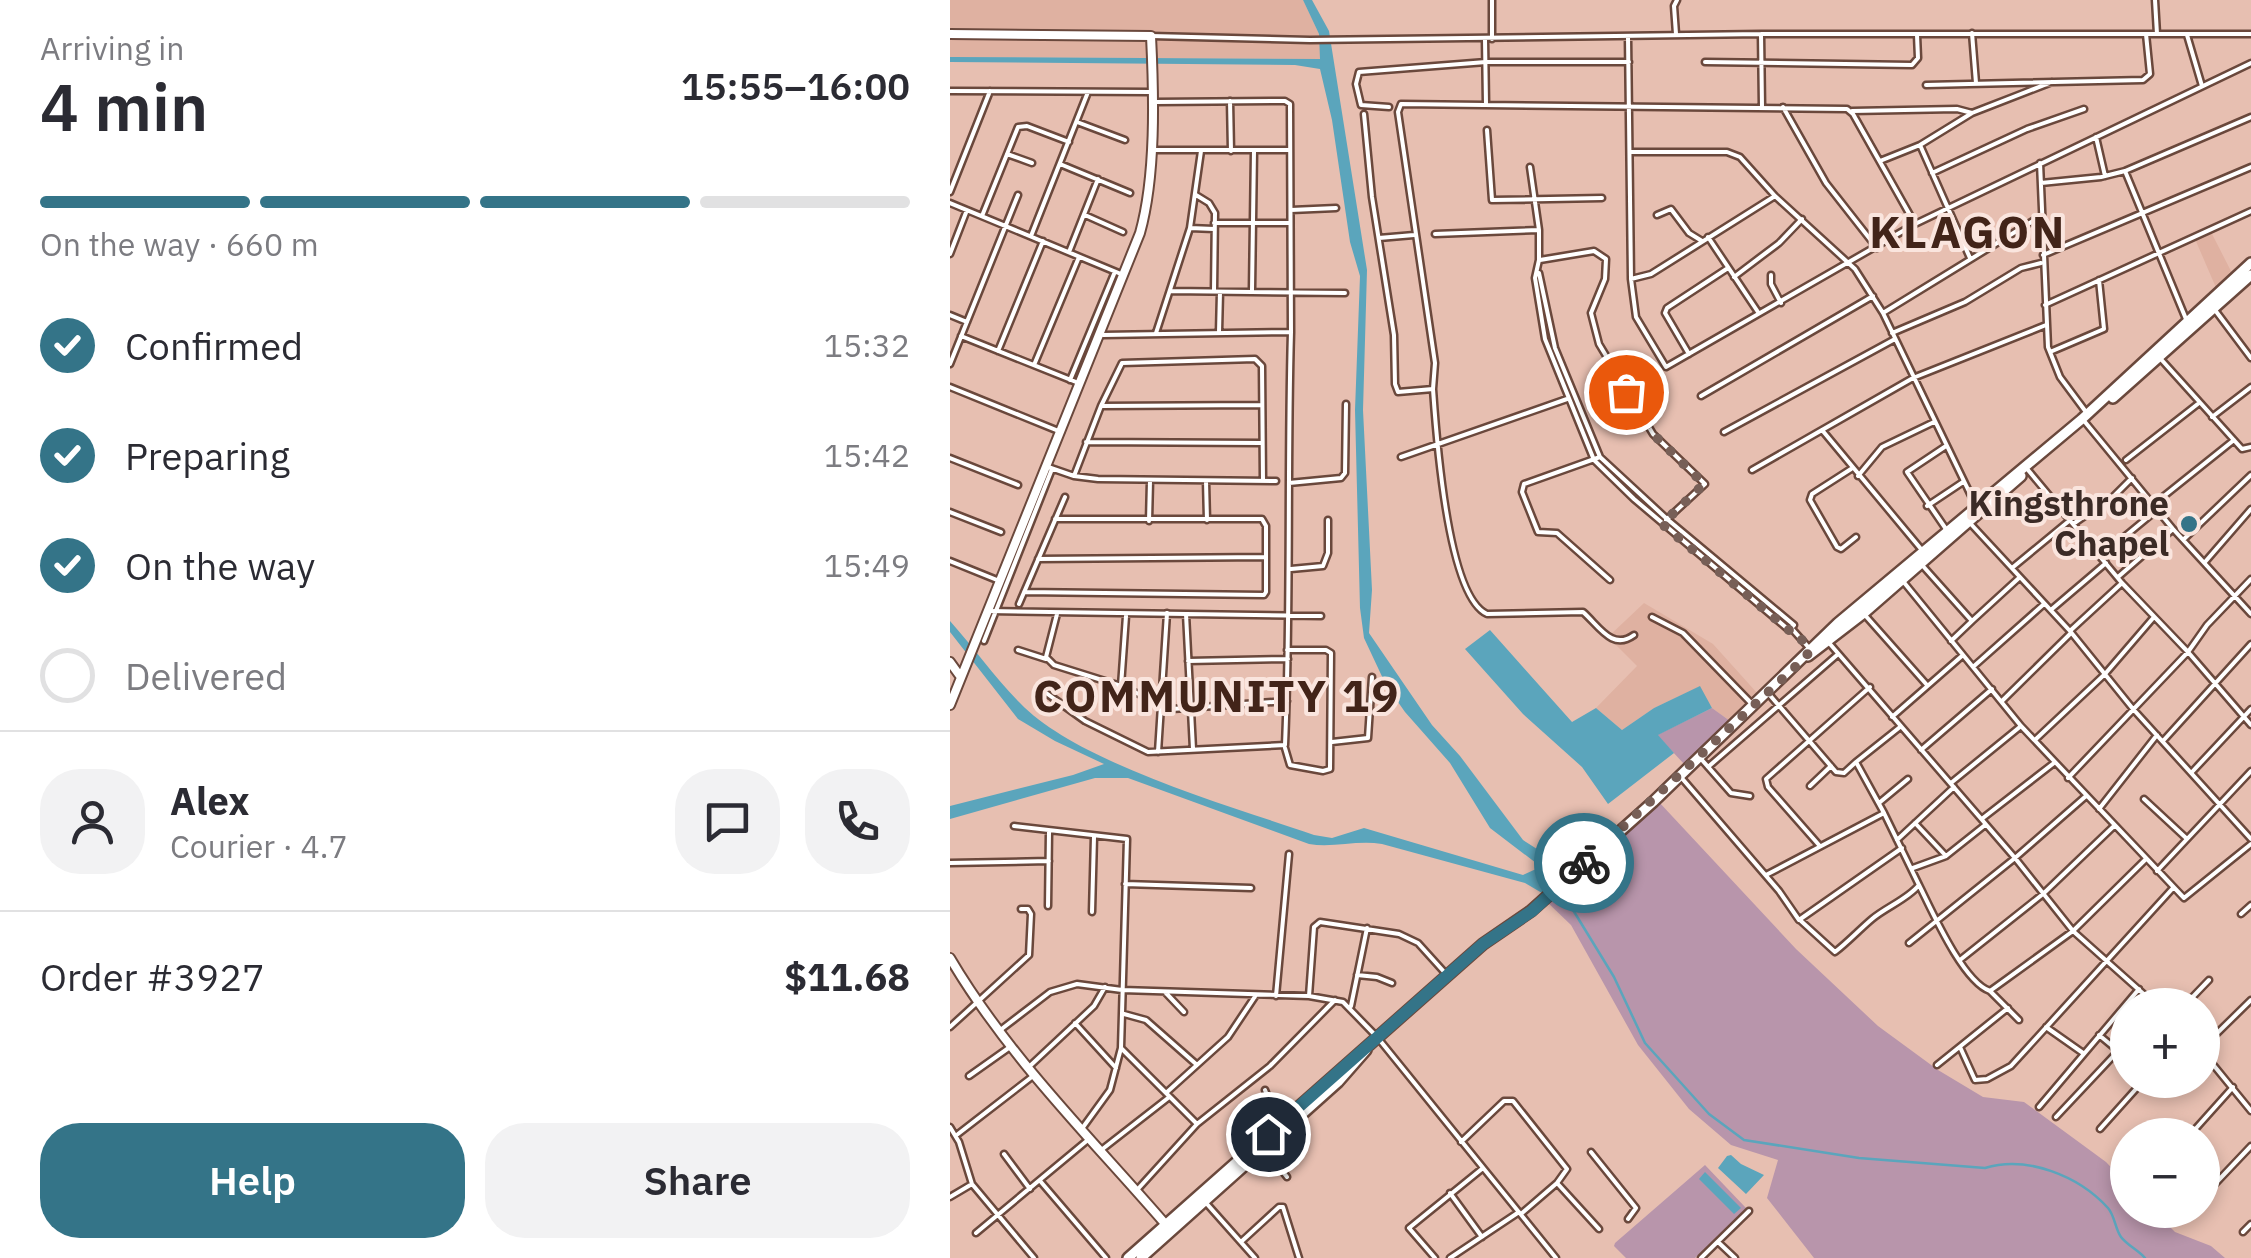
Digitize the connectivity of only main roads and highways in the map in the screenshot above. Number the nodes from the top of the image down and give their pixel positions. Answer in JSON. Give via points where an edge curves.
{"nodes":[{"id":1,"x":2251,"y":263,"type":"edge"},
{"id":2,"x":2251,"y":276,"type":"edge"},
{"id":3,"x":2087,"y":418,"type":"junction"},
{"id":4,"x":1979,"y":511,"type":"junction"},
{"id":5,"x":1968,"y":521,"type":"junction"},
{"id":6,"x":1922,"y":558,"type":"junction"},
{"id":7,"x":1826,"y":640,"type":"junction"},
{"id":8,"x":1362,"y":1053,"type":"junction"},
{"id":9,"x":1168,"y":1227,"type":"junction"},
{"id":10,"x":1128,"y":1258,"type":"edge"},
{"id":11,"x":1141,"y":1258,"type":"edge"}],
"edges":[{"from":1,"to":3,"type":"main road"},
{"from":2,"to":3,"type":"main road"},
{"from":3,"to":4,"type":"main road"},
{"from":3,"to":4,"type":"main road"},
{"from":4,"to":5,"type":"main road"},
{"from":5,"to":6,"type":"main road"},
{"from":5,"to":6,"type":"main road"},
{"from":6,"to":7,"type":"main road"},
{"from":6,"to":7,"type":"main road"},
{"from":7,"to":8,"type":"main road","via":[[1532,911],[1483,944]]},
{"from":8,"to":9,"type":"main road"},
{"from":8,"to":9,"type":"main road"},
{"from":9,"to":10,"type":"main road"},
{"from":9,"to":11,"type":"main road"}]}
